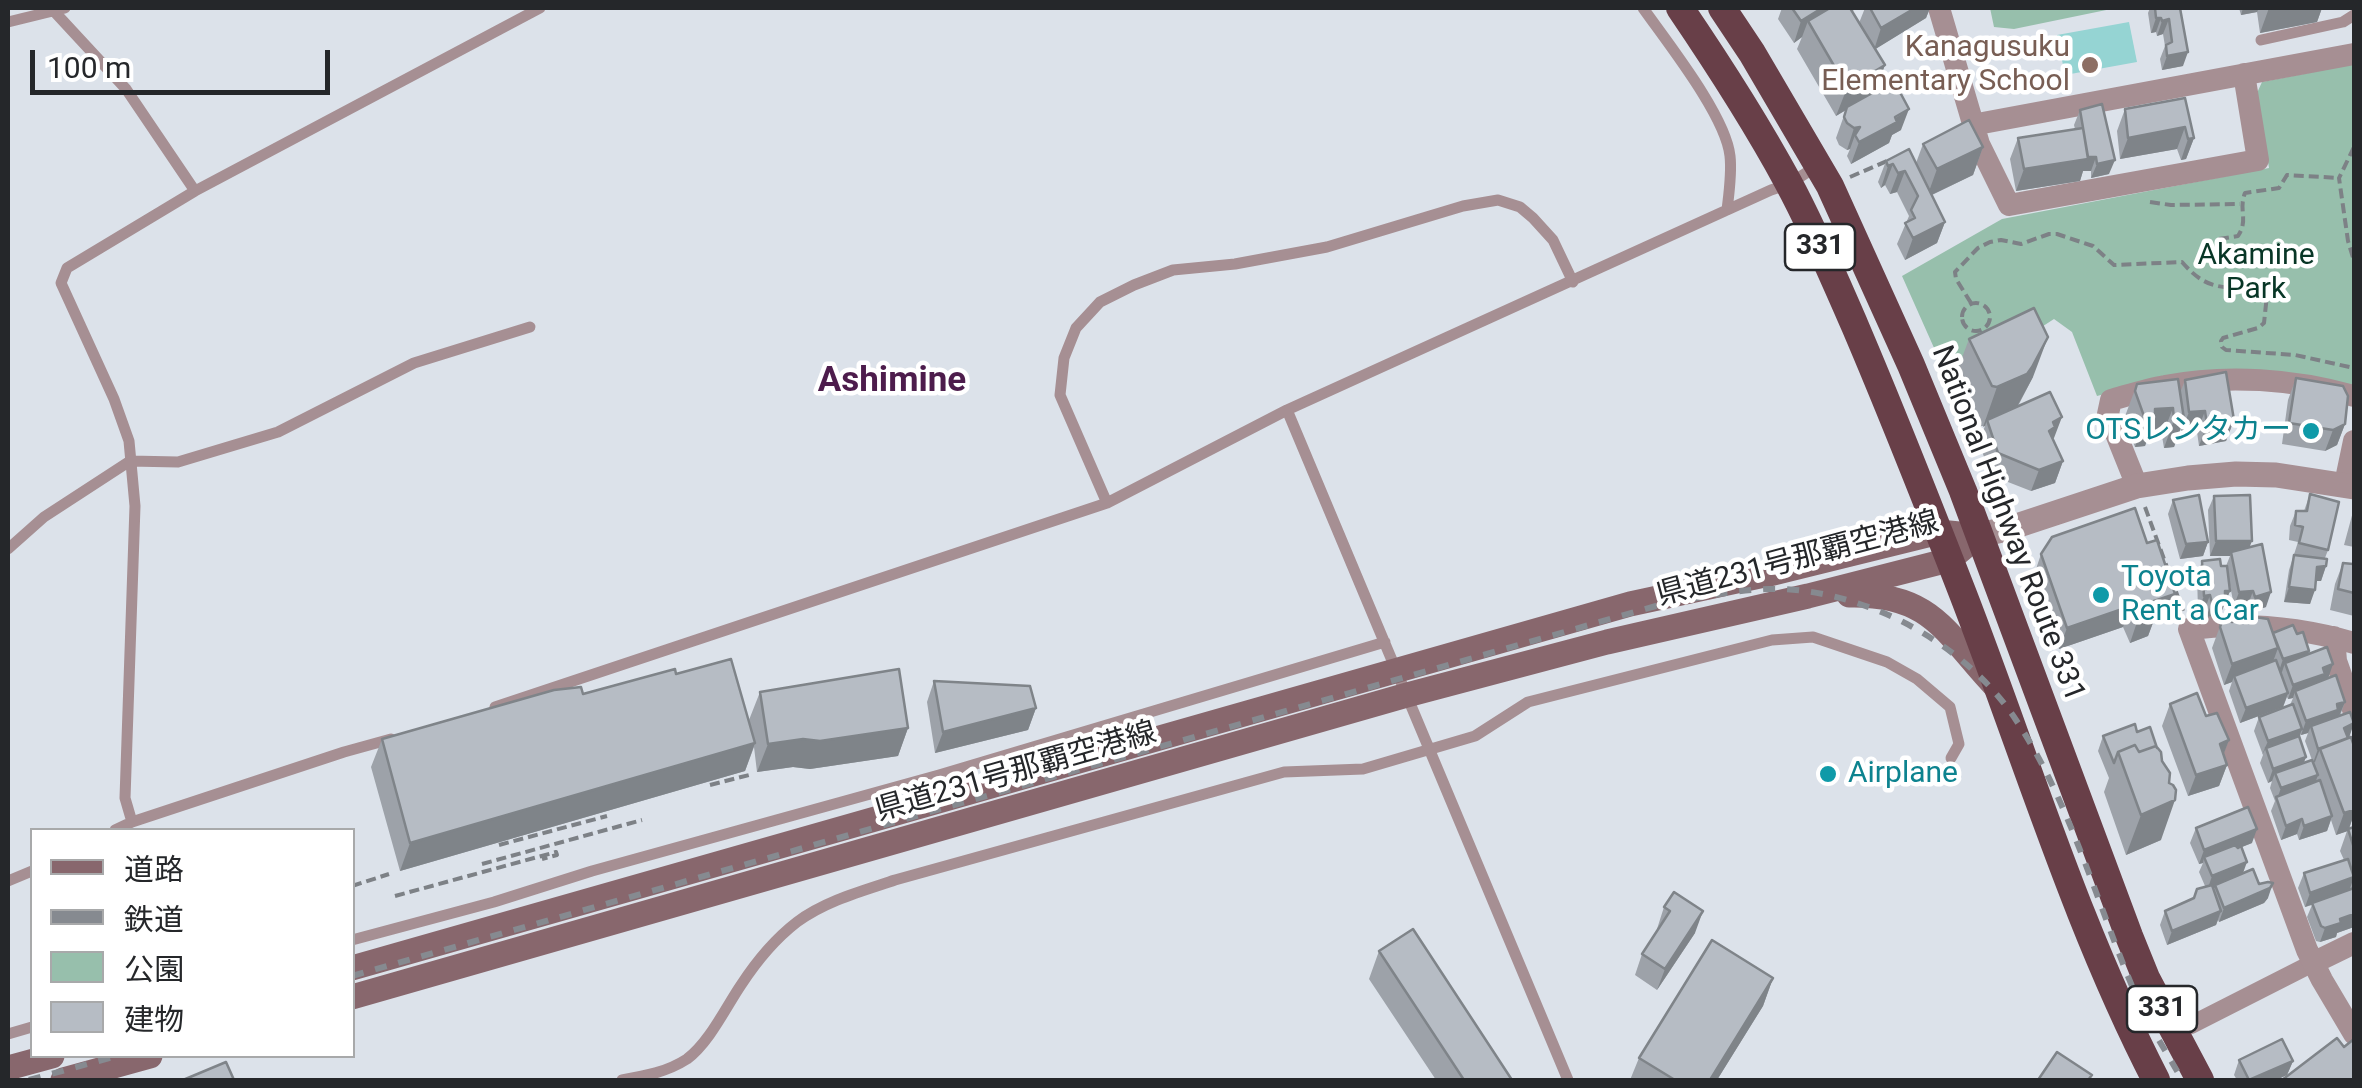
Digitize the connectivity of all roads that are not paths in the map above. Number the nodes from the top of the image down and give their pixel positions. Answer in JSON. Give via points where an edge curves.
{"nodes":[{"id":1,"x":56,"y":8,"type":"edge"},
{"id":2,"x":540,"y":8,"type":"edge"},
{"id":3,"x":1643,"y":8,"type":"edge"},
{"id":4,"x":1680,"y":8,"type":"edge"},
{"id":5,"x":1722,"y":8,"type":"edge"},
{"id":6,"x":1939,"y":8,"type":"edge"},
{"id":7,"x":2354,"y":15,"type":"edge"},
{"id":8,"x":8,"y":22,"type":"edge"},
{"id":9,"x":2261,"y":40,"type":"dead end"},
{"id":10,"x":2354,"y":54,"type":"edge"},
{"id":11,"x":2244,"y":74,"type":"junction"},
{"id":12,"x":1972,"y":125,"type":"junction"},
{"id":13,"x":1818,"y":165,"type":"junction"},
{"id":14,"x":1789,"y":184,"type":"junction"},
{"id":15,"x":195,"y":191,"type":"junction"},
{"id":16,"x":1727,"y":210,"type":"junction"},
{"id":17,"x":1573,"y":282,"type":"junction"},
{"id":18,"x":530,"y":327,"type":"dead end"},
{"id":19,"x":2354,"y":396,"type":"edge"},
{"id":20,"x":1287,"y":410,"type":"junction"},
{"id":21,"x":2354,"y":441,"type":"edge"},
{"id":22,"x":130,"y":461,"type":"junction"},
{"id":23,"x":2350,"y":485,"type":"edge"},
{"id":24,"x":2137,"y":486,"type":"junction"},
{"id":25,"x":1108,"y":503,"type":"junction"},
{"id":26,"x":1939,"y":532,"type":"junction"},
{"id":27,"x":1979,"y":535,"type":"junction"},
{"id":28,"x":8,"y":549,"type":"edge"},
{"id":29,"x":1949,"y":560,"type":"junction"},
{"id":30,"x":1808,"y":596,"type":"junction"},
{"id":31,"x":2344,"y":640,"type":"edge"},
{"id":32,"x":1385,"y":642,"type":"junction"},
{"id":33,"x":1396,"y":670,"type":"junction"},
{"id":34,"x":1997,"y":688,"type":"junction"},
{"id":35,"x":1407,"y":695,"type":"junction"},
{"id":36,"x":491,"y":709,"type":"edge"},
{"id":37,"x":2354,"y":712,"type":"edge"},
{"id":38,"x":398,"y":738,"type":"edge"},
{"id":39,"x":1430,"y":749,"type":"junction"},
{"id":40,"x":1951,"y":758,"type":"dead end"},
{"id":41,"x":132,"y":822,"type":"junction"},
{"id":42,"x":120,"y":828,"type":"edge"},
{"id":43,"x":355,"y":939,"type":"edge"},
{"id":44,"x":2354,"y":943,"type":"edge"},
{"id":45,"x":2313,"y":963,"type":"junction"},
{"id":46,"x":355,"y":967,"type":"edge"},
{"id":47,"x":355,"y":997,"type":"edge"},
{"id":48,"x":2191,"y":1025,"type":"dead end"},
{"id":49,"x":2354,"y":1034,"type":"edge"},
{"id":50,"x":45,"y":1058,"type":"edge"},
{"id":51,"x":143,"y":1058,"type":"edge"},
{"id":52,"x":8,"y":1068,"type":"edge"},
{"id":53,"x":63,"y":1080,"type":"edge"},
{"id":54,"x":622,"y":1080,"type":"edge"},
{"id":55,"x":1568,"y":1080,"type":"edge"},
{"id":56,"x":2156,"y":1080,"type":"edge"},
{"id":57,"x":2200,"y":1080,"type":"edge"}],
"edges":[{"from":1,"to":8,"type":"lane"},
{"from":1,"to":15,"type":"lane","via":[[126,89]]},
{"from":2,"to":15,"type":"lane"},
{"from":3,"to":16,"type":"lane","via":[[1721,127],[1730,153]]},
{"from":4,"to":14,"type":"highway","number":"331"},
{"from":5,"to":13,"type":"highway","name":"National Highway Route 331","number":"331"},
{"from":6,"to":12,"type":"street"},
{"from":7,"to":9,"type":"lane"},
{"from":10,"to":11,"type":"street"},
{"from":11,"to":12,"type":"street"},
{"from":11,"to":12,"type":"street","via":[[2258,160],[2120,186],[2009,205]]},
{"from":13,"to":14,"type":"lane"},
{"from":13,"to":27,"type":"highway","name":"National Highway Route 331","number":"331","via":[[1904,348]]},
{"from":14,"to":16,"type":"lane"},
{"from":14,"to":26,"type":"highway","number":"331"},
{"from":15,"to":22,"type":"lane","via":[[67,268],[61,283],[114,399]]},
{"from":16,"to":17,"type":"lane"},
{"from":17,"to":20,"type":"lane"},
{"from":17,"to":25,"type":"lane","via":[[1533,218],[1498,200],[1327,247],[1173,270],[1134,284],[1100,302],[1076,328],[1064,358],[1060,395]]},
{"from":18,"to":22,"type":"lane","via":[[414,363],[278,432],[178,462]]},
{"from":19,"to":24,"type":"street","via":[[2322,386],[2244,380],[2166,386],[2111,400],[2108,414]]},
{"from":20,"to":25,"type":"lane"},
{"from":20,"to":32,"type":"lane"},
{"from":21,"to":23,"type":"street"},
{"from":22,"to":28,"type":"lane"},
{"from":22,"to":41,"type":"lane","via":[[135,506],[124,798]]},
{"from":23,"to":24,"type":"street","via":[[2236,474]]},
{"from":24,"to":27,"type":"street"},
{"from":25,"to":36,"type":"lane"},
{"from":26,"to":27,"type":"main road","name":"県道231号那覇空港線"},
{"from":26,"to":29,"type":"highway","number":"331"},
{"from":26,"to":33,"type":"main road","name":"県道231号那覇空港線","via":[[1630,604]]},
{"from":27,"to":29,"type":"main road","name":"県道231号那覇空港線"},
{"from":27,"to":57,"type":"highway","name":"National Highway Route 331","number":"331","via":[[2128,936]]},
{"from":29,"to":30,"type":"main road","name":"県道231号那覇空港線"},
{"from":29,"to":34,"type":"highway","number":"331"},
{"from":30,"to":34,"type":"main road","via":[[1876,595],[1918,608],[1951,634]]},
{"from":30,"to":35,"type":"main road","name":"県道231号那覇空港線"},
{"from":31,"to":37,"type":"street","via":[[2336,661]]},
{"from":31,"to":45,"type":"street","via":[[2276,626],[2190,629]]},
{"from":32,"to":33,"type":"lane"},
{"from":32,"to":43,"type":"lane"},
{"from":33,"to":35,"type":"lane"},
{"from":33,"to":46,"type":"main road","name":"県道231号那覇空港線"},
{"from":34,"to":56,"type":"highway","number":"331","via":[[2086,928]]},
{"from":35,"to":39,"type":"lane"},
{"from":35,"to":47,"type":"main road","name":"県道231号那覇空港線"},
{"from":38,"to":41,"type":"lane"},
{"from":39,"to":40,"type":"lane","via":[[1475,736],[1528,702],[1772,640],[1812,638],[1887,662],[1950,706],[1959,744]]},
{"from":39,"to":54,"type":"lane","via":[[1364,768],[1284,772],[839,899],[799,920],[771,946],[690,1057],[658,1074]]},
{"from":39,"to":55,"type":"lane"},
{"from":41,"to":42,"type":"lane"},
{"from":44,"to":45,"type":"street"},
{"from":45,"to":48,"type":"street"},
{"from":45,"to":49,"type":"street"},
{"from":50,"to":52,"type":"main road"},
{"from":51,"to":53,"type":"main road"}]}
